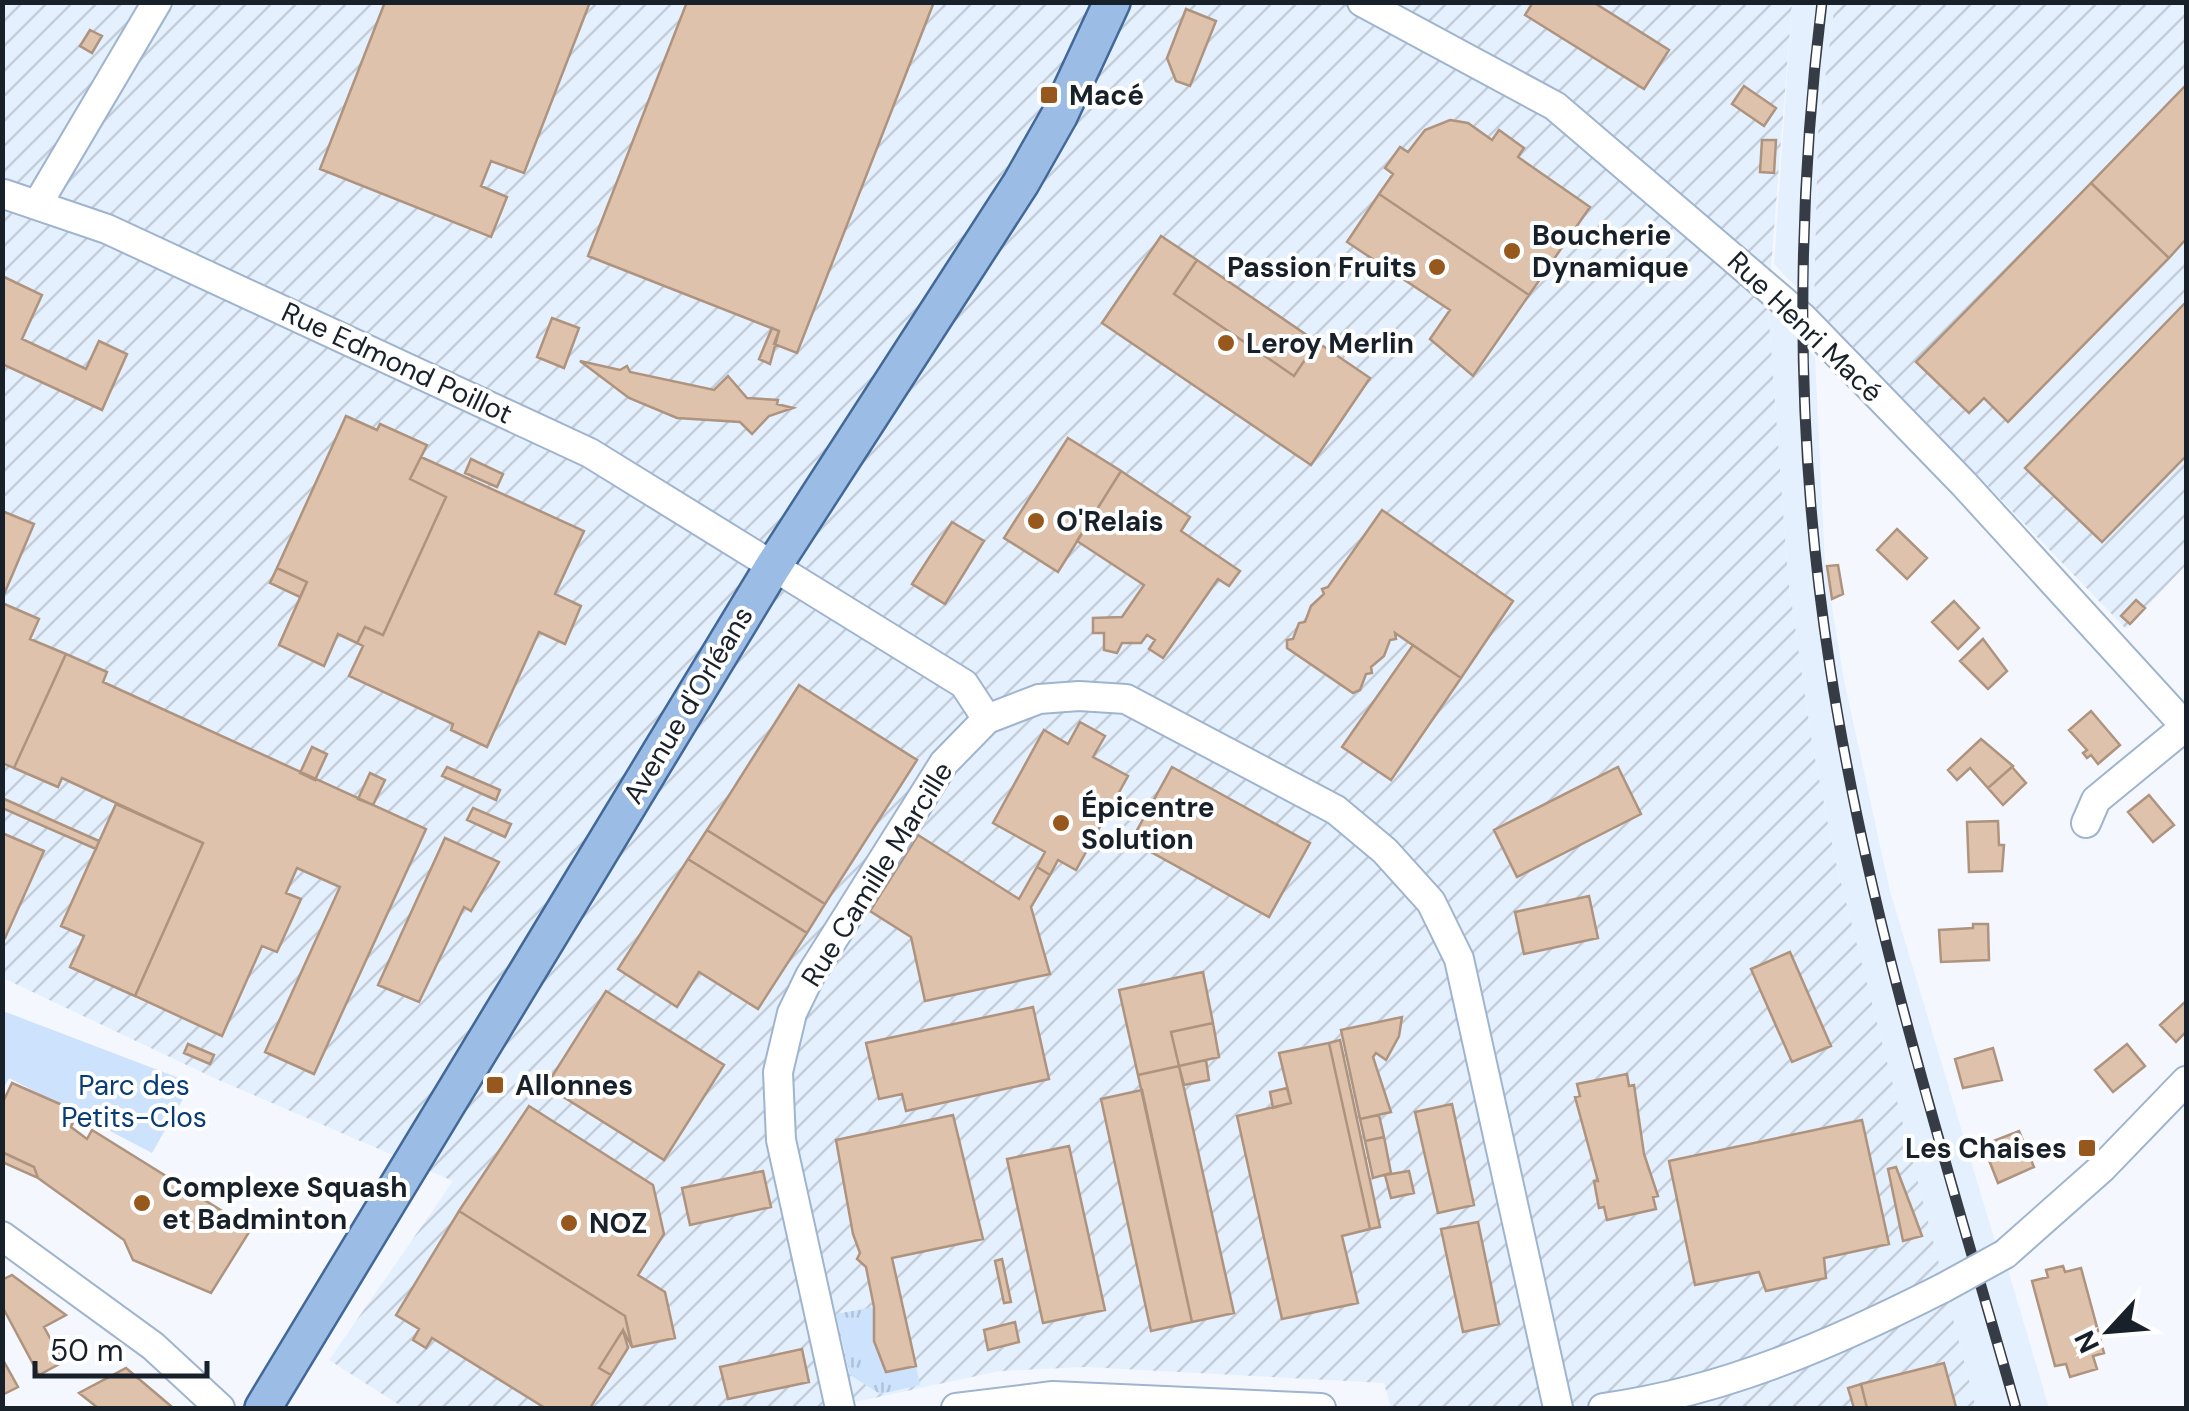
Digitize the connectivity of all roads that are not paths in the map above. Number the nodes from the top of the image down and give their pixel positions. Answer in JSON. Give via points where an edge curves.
{"nodes":[{"id":1,"x":156,"y":2,"type":"edge"},
{"id":2,"x":1112,"y":2,"type":"edge"},
{"id":3,"x":1368,"y":4,"type":"edge"},
{"id":4,"x":4,"y":194,"type":"edge"},
{"id":5,"x":36,"y":205,"type":"junction"},
{"id":6,"x":772,"y":568,"type":"junction"},
{"id":7,"x":987,"y":719,"type":"junction"},
{"id":8,"x":2186,"y":727,"type":"edge"},
{"id":9,"x":2085,"y":811,"type":"dead end"},
{"id":10,"x":2186,"y":1081,"type":"edge"},
{"id":11,"x":6,"y":1243,"type":"edge"},
{"id":12,"x":1658,"y":1404,"type":"edge"},
{"id":13,"x":220,"y":1408,"type":"edge"},
{"id":14,"x":263,"y":1408,"type":"edge"},
{"id":15,"x":840,"y":1408,"type":"edge"},
{"id":16,"x":956,"y":1408,"type":"edge"},
{"id":17,"x":1321,"y":1408,"type":"edge"},
{"id":18,"x":1558,"y":1408,"type":"edge"},
{"id":19,"x":1603,"y":1408,"type":"edge"}],
"edges":[{"from":1,"to":5,"type":"street"},
{"from":2,"to":6,"type":"main road","name":"Avenue d'Orléans","via":[[1021,183]]},
{"from":3,"to":8,"type":"street","name":"Rue Henri Macé","via":[[1555,106],[1802,318]]},
{"from":4,"to":5,"type":"street","name":"Rue Edmond Poillot"},
{"from":5,"to":6,"type":"street","name":"Rue Edmond Poillot","via":[[106,229],[590,453]]},
{"from":6,"to":7,"type":"street","name":"Rue Edmond Poillot","via":[[964,684]]},
{"from":6,"to":14,"type":"main road","name":"Avenue d'Orléans"},
{"from":7,"to":15,"type":"street","name":"Rue Camille Marcille","via":[[944,762],[810,976],[792,1013],[778,1072],[781,1140]]},
{"from":7,"to":18,"type":"street","name":"Rue Camille Marcille","via":[[1040,699],[1126,700],[1336,810],[1430,902],[1459,959]]},
{"from":8,"to":9,"type":"street"},
{"from":10,"to":12,"type":"street","bridge":true,"via":[[2005,1254],[1838,1340]]},
{"from":11,"to":13,"type":"street","via":[[153,1346]]},
{"from":12,"to":19,"type":"street"},
{"from":16,"to":17,"type":"street","via":[[1053,1396]]}]}
